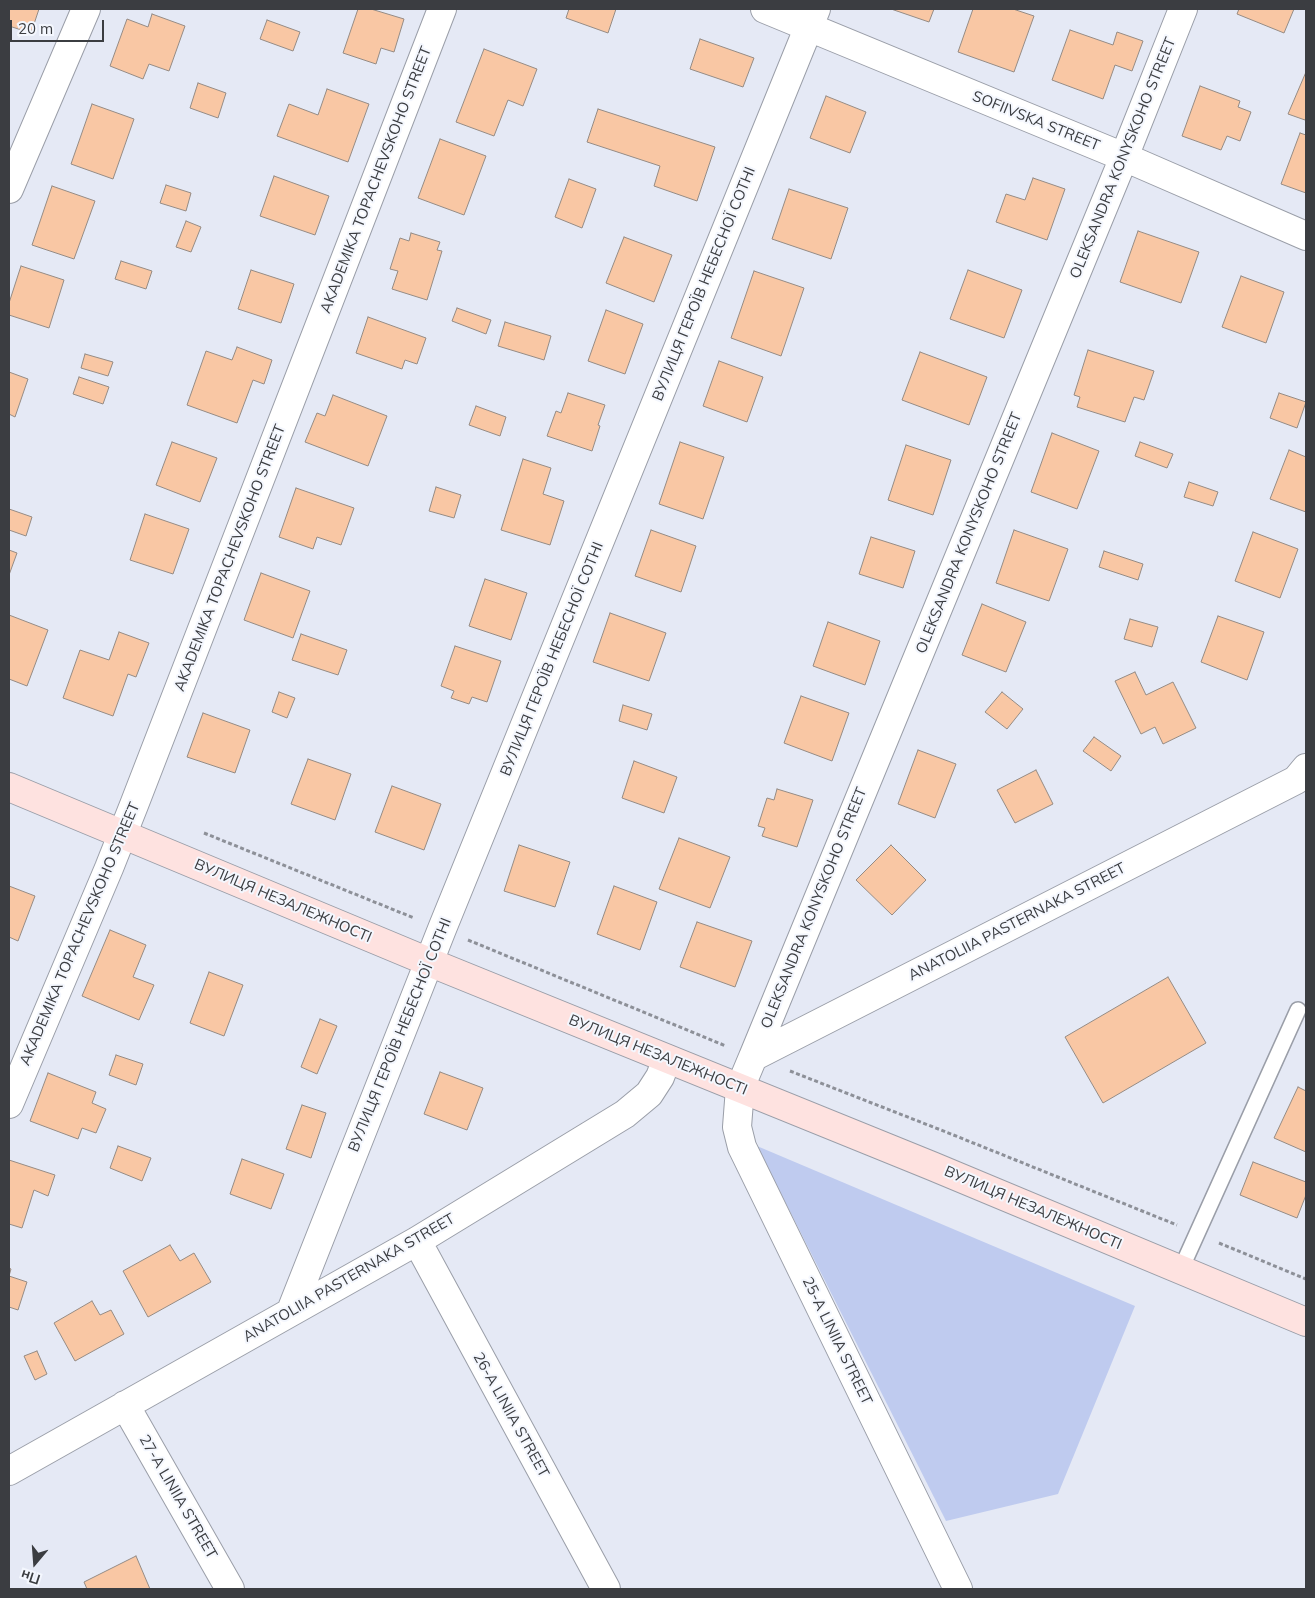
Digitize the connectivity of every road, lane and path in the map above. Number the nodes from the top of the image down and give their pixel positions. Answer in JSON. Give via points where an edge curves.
{"nodes":[{"id":1,"x":86,"y":9,"type":"edge"},
{"id":2,"x":442,"y":9,"type":"edge"},
{"id":3,"x":765,"y":9,"type":"edge"},
{"id":4,"x":1183,"y":9,"type":"edge"},
{"id":5,"x":812,"y":18,"type":"edge"},
{"id":6,"x":1124,"y":157,"type":"junction"},
{"id":7,"x":9,"y":189,"type":"edge"},
{"id":8,"x":1306,"y":236,"type":"edge"},
{"id":9,"x":1303,"y":779,"type":"edge"},
{"id":10,"x":9,"y":787,"type":"edge"},
{"id":11,"x":198,"y":830,"type":"dead end"},
{"id":12,"x":122,"y":834,"type":"junction"},
{"id":13,"x":442,"y":929,"type":"junction"},
{"id":14,"x":429,"y":962,"type":"junction"},
{"id":15,"x":1298,"y":1010,"type":"dead end"},
{"id":16,"x":753,"y":1057,"type":"junction"},
{"id":17,"x":668,"y":1059,"type":"junction"},
{"id":18,"x":740,"y":1088,"type":"junction"},
{"id":19,"x":9,"y":1104,"type":"edge"},
{"id":20,"x":1197,"y":1233,"type":"junction"},
{"id":21,"x":416,"y":1241,"type":"junction"},
{"id":22,"x":1181,"y":1269,"type":"junction"},
{"id":23,"x":1306,"y":1279,"type":"edge"},
{"id":24,"x":291,"y":1311,"type":"junction"},
{"id":25,"x":1306,"y":1322,"type":"edge"},
{"id":26,"x":125,"y":1405,"type":"junction"},
{"id":27,"x":9,"y":1471,"type":"edge"},
{"id":28,"x":230,"y":1589,"type":"edge"},
{"id":29,"x":606,"y":1589,"type":"edge"},
{"id":30,"x":958,"y":1589,"type":"edge"}],
"edges":[{"from":1,"to":7,"type":"street"},
{"from":2,"to":12,"type":"street","name":"AKADEMIKA TOPACHEVSKOHO STREET"},
{"from":3,"to":5,"type":"street","name":"SOFIIVSKA STREET"},
{"from":4,"to":6,"type":"street","name":"OLEKSANDRA KONYSKOHO STREET"},
{"from":5,"to":6,"type":"street","name":"SOFIIVSKA STREET"},
{"from":5,"to":13,"type":"street","name":"ВУЛИЦЯ ГЕРОЇВ НЕБЕСНОЇ СОТНІ"},
{"from":6,"to":8,"type":"street","name":"SOFIIVSKA STREET"},
{"from":6,"to":16,"type":"street","name":"OLEKSANDRA KONYSKOHO STREET"},
{"from":9,"to":16,"type":"street","name":"ANATOLIIA PASTERNAKA STREET"},
{"from":10,"to":12,"type":"main road","name":"ВУЛИЦЯ НЕЗАЛЕЖНОСТІ"},
{"from":11,"to":13,"type":"path"},
{"from":12,"to":14,"type":"main road","name":"ВУЛИЦЯ НЕЗАЛЕЖНОСТІ"},
{"from":12,"to":19,"type":"street","name":"AKADEMIKA TOPACHEVSKOHO STREET"},
{"from":13,"to":14,"type":"street","name":"ВУЛИЦЯ ГЕРОЇВ НЕБЕСНОЇ СОТНІ"},
{"from":13,"to":16,"type":"path"},
{"from":14,"to":17,"type":"main road","name":"ВУЛИЦЯ НЕЗАЛЕЖНОСТІ"},
{"from":14,"to":24,"type":"street","name":"ВУЛИЦЯ ГЕРОЇВ НЕБЕСНОЇ СОТНІ"},
{"from":15,"to":20,"type":"lane"},
{"from":16,"to":18,"type":"street"},
{"from":16,"to":20,"type":"path"},
{"from":17,"to":18,"type":"main road","name":"ВУЛИЦЯ НЕЗАЛЕЖНОСТІ"},
{"from":17,"to":21,"type":"street","name":"ANATOLIIA PASTERNAKA STREET","via":[[649,1094],[625,1114]]},
{"from":18,"to":22,"type":"main road","name":"ВУЛИЦЯ НЕЗАЛЕЖНОСТІ"},
{"from":18,"to":30,"type":"street","name":"25-A LINIIA STREET","via":[[737,1127],[742,1147]]},
{"from":20,"to":22,"type":"lane"},
{"from":20,"to":23,"type":"path"},
{"from":21,"to":24,"type":"street","name":"ANATOLIIA PASTERNAKA STREET"},
{"from":21,"to":29,"type":"street","name":"26-A LINIIA STREET"},
{"from":22,"to":25,"type":"main road","name":"ВУЛИЦЯ НЕЗАЛЕЖНОСТІ"},
{"from":24,"to":26,"type":"street","name":"ANATOLIIA PASTERNAKA STREET"},
{"from":26,"to":27,"type":"street","name":"ANATOLIIA PASTERNAKA STREET"},
{"from":26,"to":28,"type":"street","name":"27-A LINIIA STREET"}]}
